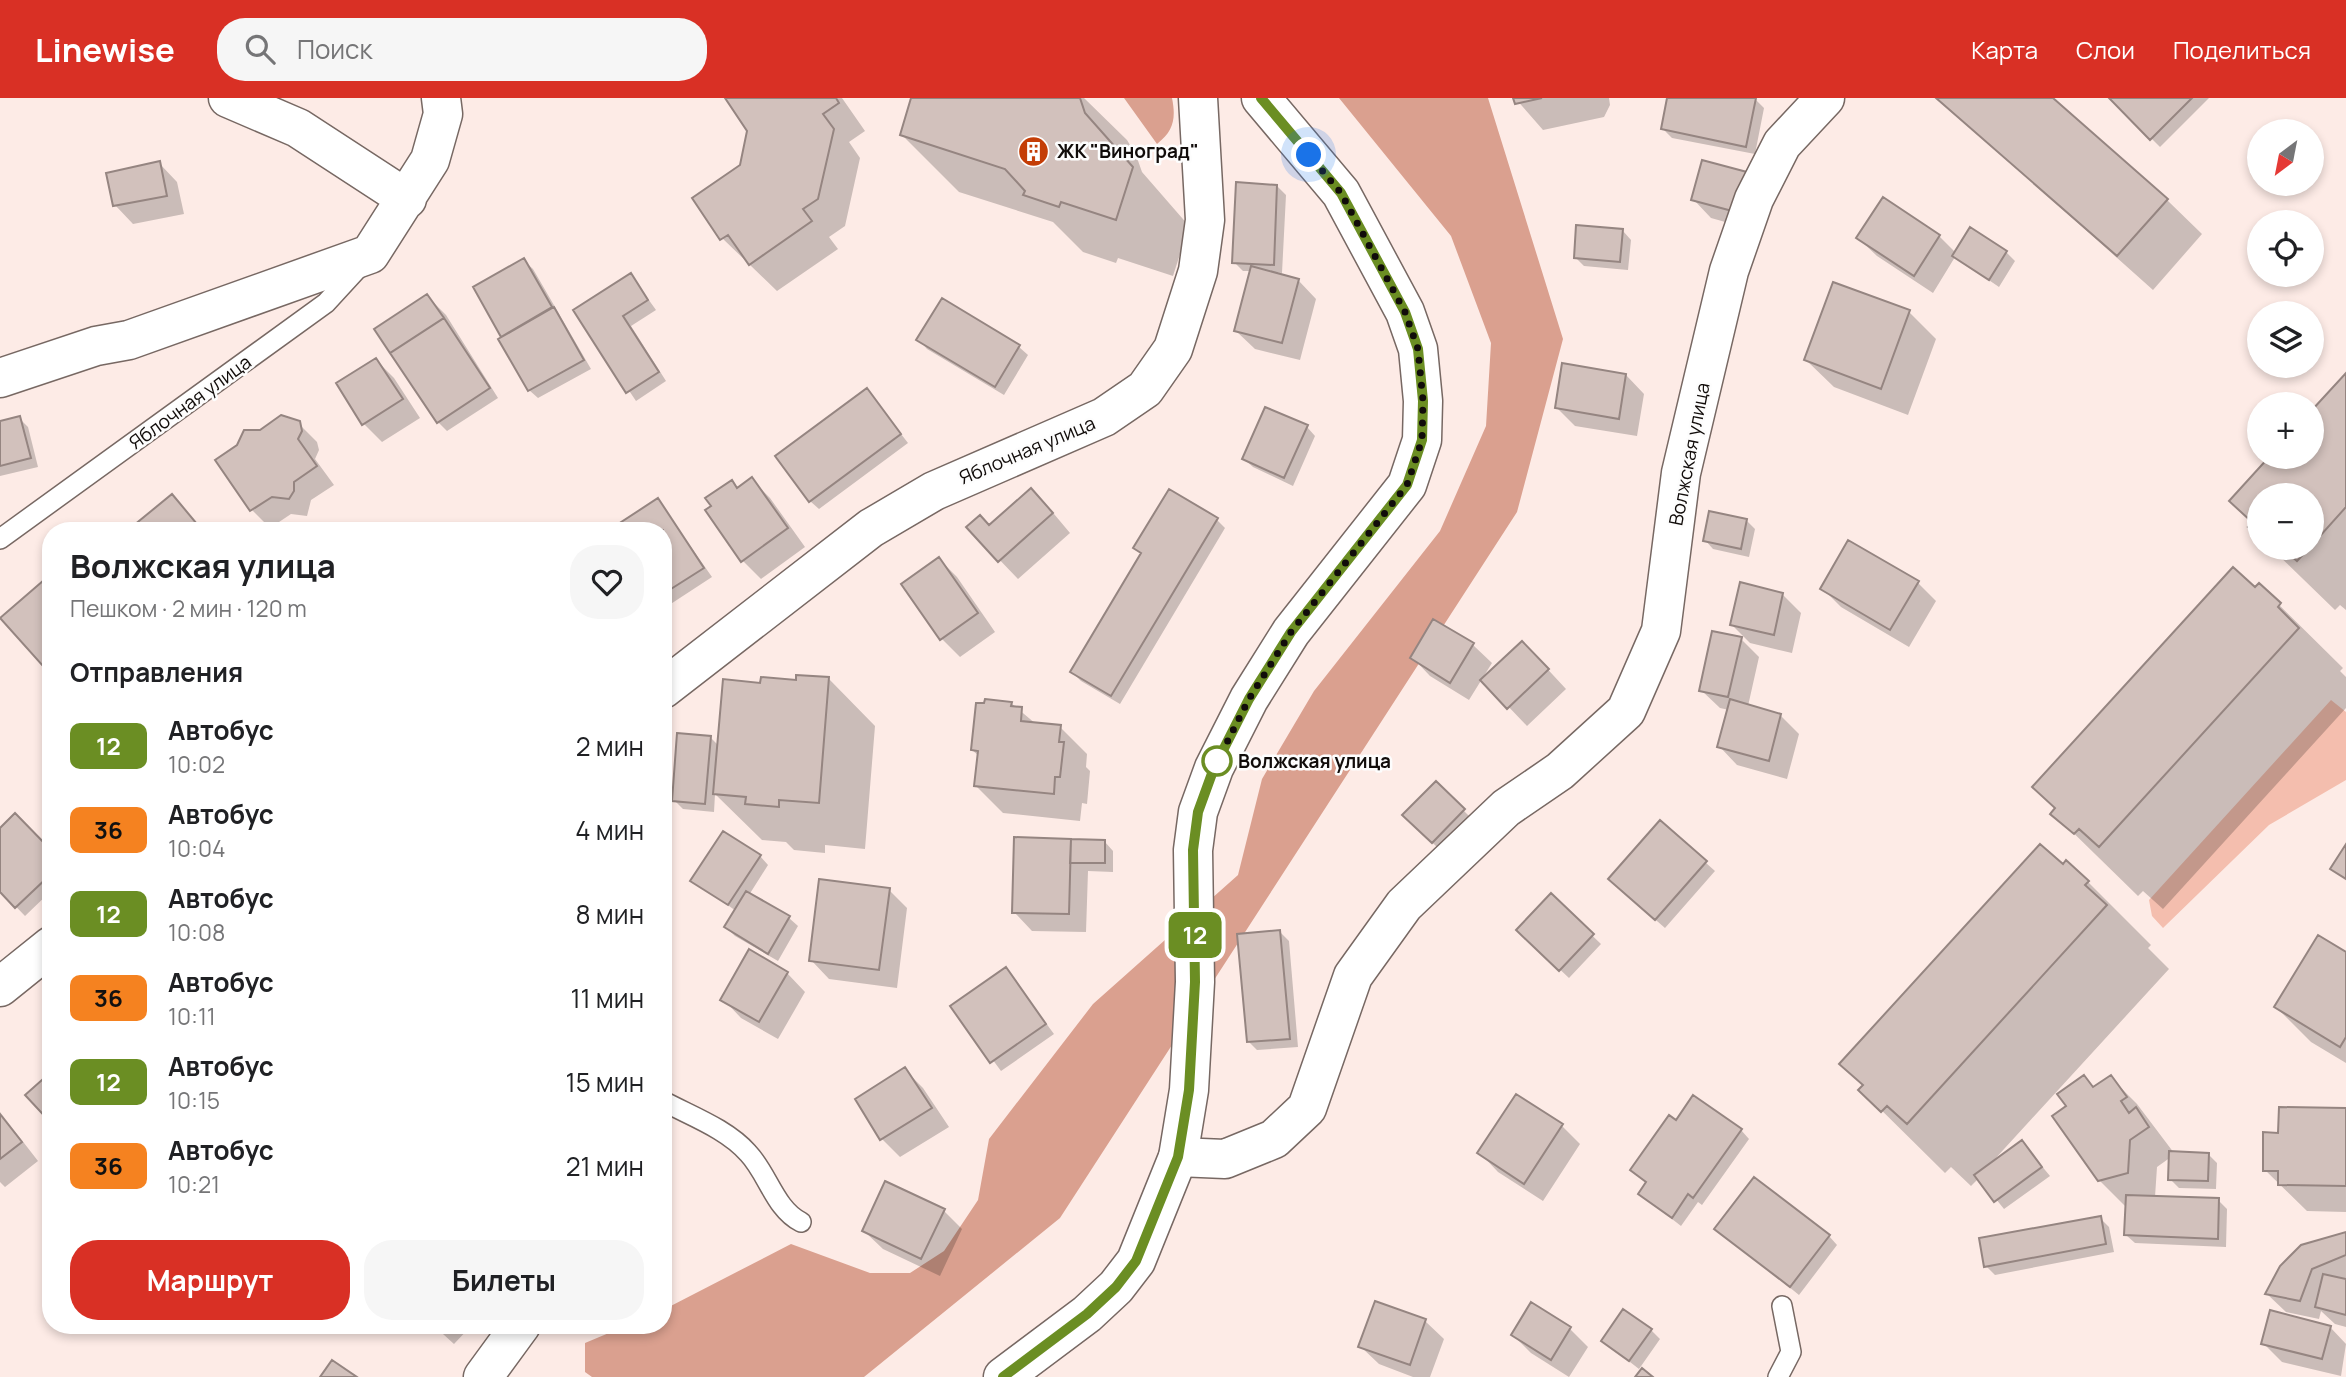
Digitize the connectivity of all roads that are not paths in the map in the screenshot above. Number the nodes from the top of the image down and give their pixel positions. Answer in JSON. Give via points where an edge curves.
{"nodes":[{"id":1,"x":228,"y":98,"type":"edge"},
{"id":2,"x":441,"y":98,"type":"edge"},
{"id":3,"x":1198,"y":98,"type":"edge"},
{"id":4,"x":1261,"y":98,"type":"edge"},
{"id":5,"x":1825,"y":98,"type":"edge"},
{"id":6,"x":407,"y":199,"type":"junction"},
{"id":7,"x":370,"y":254,"type":"junction"},
{"id":8,"x":0,"y":378,"type":"edge"},
{"id":9,"x":0,"y":539,"type":"edge"},
{"id":10,"x":672,"y":683,"type":"edge"},
{"id":11,"x":42,"y":953,"type":"edge"},
{"id":12,"x":0,"y":987,"type":"edge"},
{"id":13,"x":672,"y":1106,"type":"edge"},
{"id":14,"x":1178,"y":1157,"type":"junction"},
{"id":15,"x":801,"y":1222,"type":"dead end"},
{"id":16,"x":1782,"y":1306,"type":"dead end"},
{"id":17,"x":514,"y":1334,"type":"edge"},
{"id":18,"x":483,"y":1377,"type":"edge"},
{"id":19,"x":1003,"y":1377,"type":"edge"},
{"id":20,"x":1778,"y":1377,"type":"edge"}],
"edges":[{"from":1,"to":6,"type":"street","via":[[298,128]]},
{"from":2,"to":6,"type":"street","name":"Яблочная улица","via":[[443,114],[433,151]]},
{"from":3,"to":10,"type":"street","name":"Яблочная улица","via":[[1205,220],[1198,271],[1173,349],[1145,389],[1104,417],[934,491],[871,528]]},
{"from":4,"to":14,"type":"street","via":[[1341,193],[1405,312],[1418,349],[1422,440],[1407,485],[1291,632],[1249,699],[1214,768],[1198,812],[1193,850],[1195,982],[1189,1090]]},
{"from":5,"to":14,"type":"street","name":"Волжская улица","via":[[1782,144],[1754,198],[1729,271],[1681,473],[1661,631],[1626,711],[1560,771],[1506,807],[1404,905],[1353,976],[1307,1108],[1274,1139],[1225,1159]]},
{"from":6,"to":7,"type":"street","name":"Яблочная улица"},
{"from":7,"to":8,"type":"street","via":[[129,340],[96,346]]},
{"from":7,"to":9,"type":"lane","name":"Яблочная улица","via":[[326,303]]},
{"from":11,"to":12,"type":"street"},
{"from":13,"to":15,"type":"lane","via":[[726,1134],[749,1153],[789,1216]]},
{"from":14,"to":19,"type":"street","via":[[1136,1261],[1087,1314]]},
{"from":16,"to":20,"type":"lane","via":[[1791,1352]]},
{"from":17,"to":18,"type":"street"}]}
